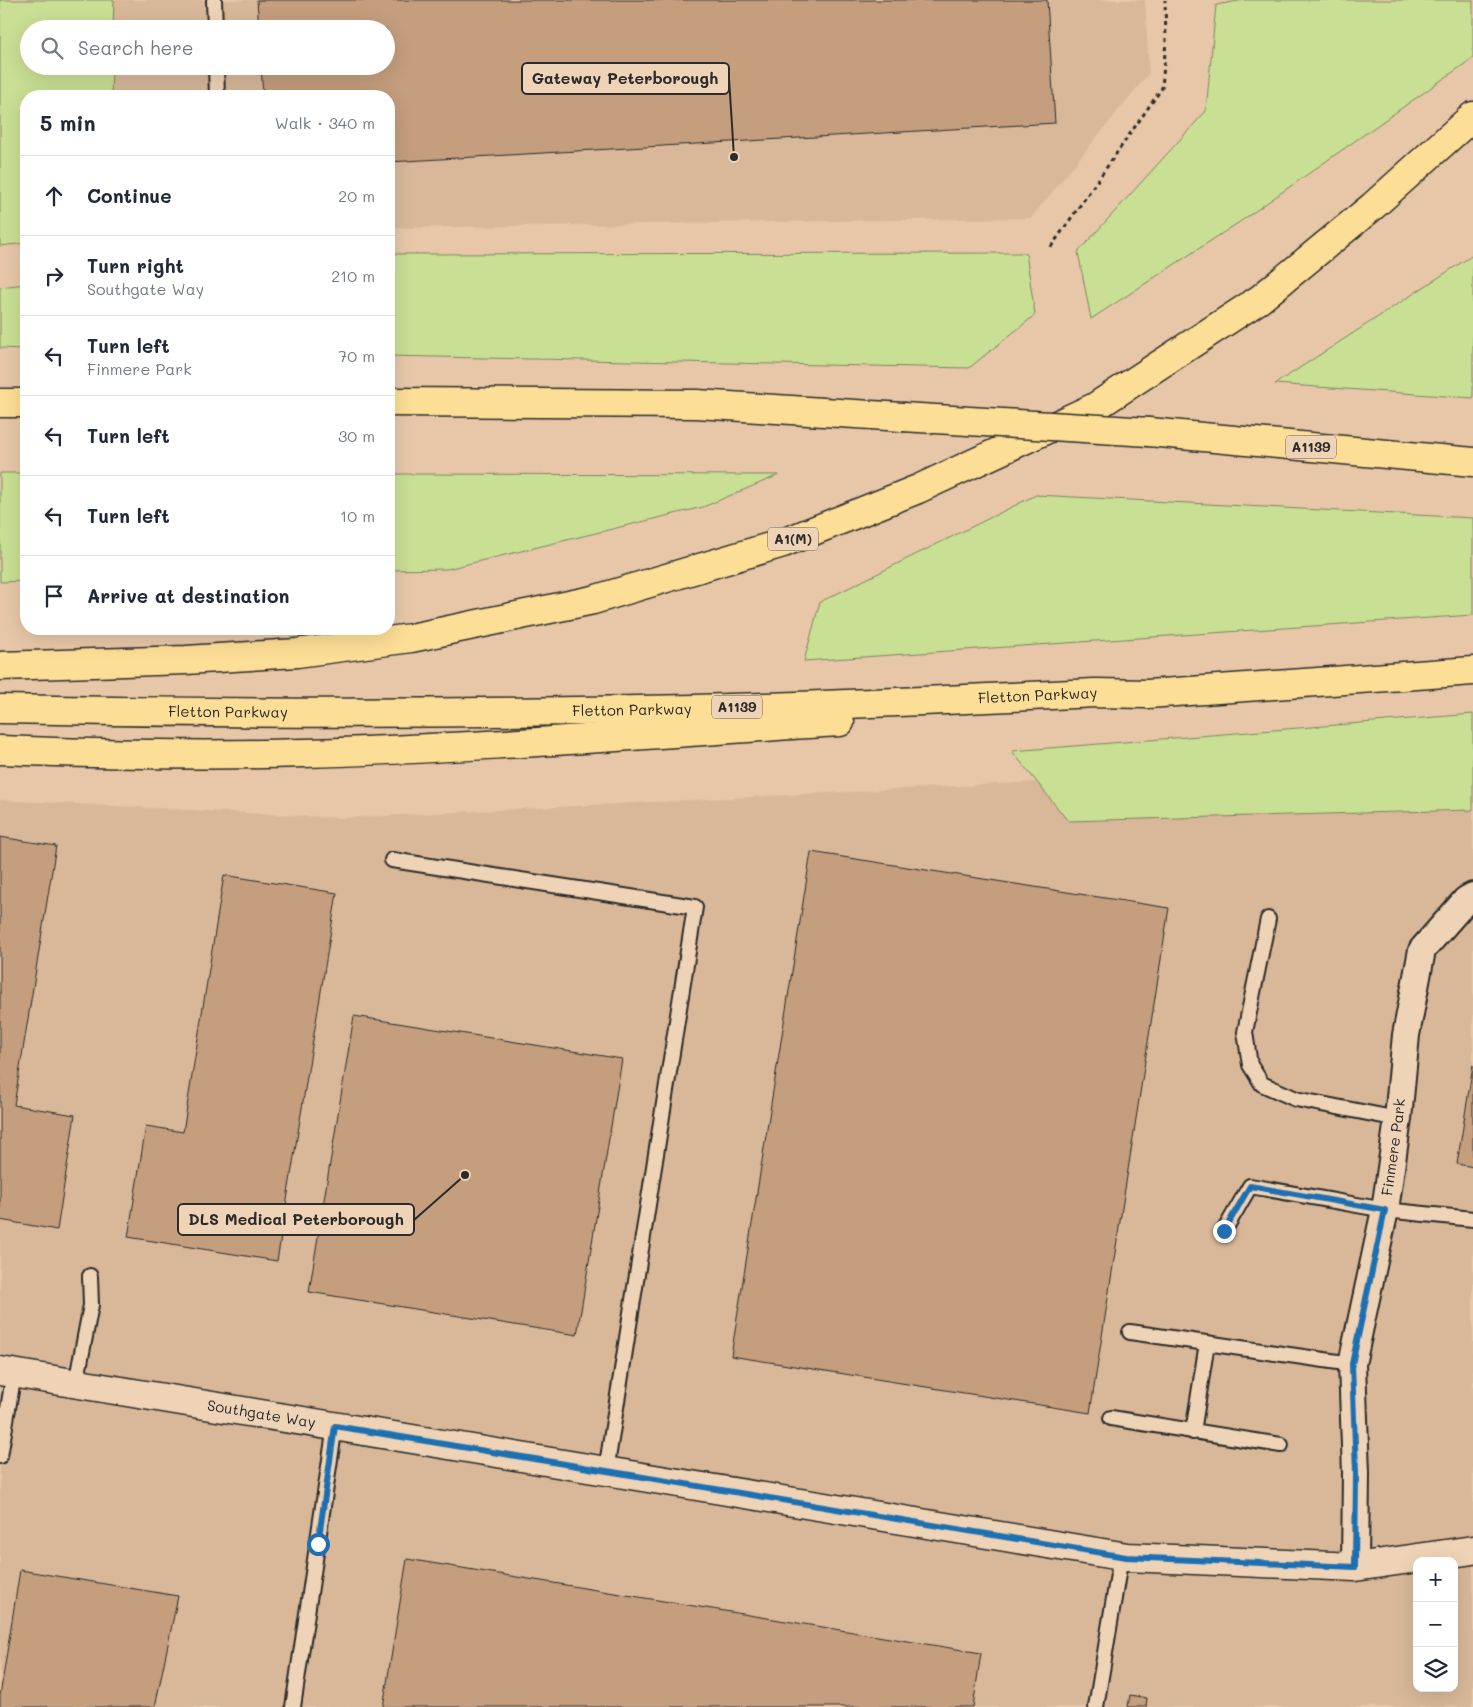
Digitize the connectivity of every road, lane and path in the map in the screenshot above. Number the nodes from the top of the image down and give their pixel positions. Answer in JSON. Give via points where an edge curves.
{"nodes":[{"id":1,"x":214,"y":0,"type":"edge"},
{"id":2,"x":1166,"y":0,"type":"edge"},
{"id":3,"x":215,"y":20,"type":"edge"},
{"id":4,"x":216,"y":75,"type":"edge"},
{"id":5,"x":217,"y":90,"type":"edge"},
{"id":6,"x":1473,"y":116,"type":"edge"},
{"id":7,"x":1051,"y":247,"type":"dead end"},
{"id":8,"x":395,"y":402,"type":"edge"},
{"id":9,"x":0,"y":403,"type":"edge"},
{"id":10,"x":20,"y":403,"type":"edge"},
{"id":11,"x":1473,"y":462,"type":"edge"},
{"id":12,"x":0,"y":666,"type":"edge"},
{"id":13,"x":1473,"y":671,"type":"edge"},
{"id":14,"x":1148,"y":694,"type":"junction"},
{"id":15,"x":0,"y":708,"type":"edge"},
{"id":16,"x":0,"y":750,"type":"edge"},
{"id":17,"x":392,"y":860,"type":"dead end"},
{"id":18,"x":1473,"y":896,"type":"edge"},
{"id":19,"x":1268,"y":919,"type":"dead end"},
{"id":20,"x":1398,"y":1119,"type":"junction"},
{"id":21,"x":1385,"y":1210,"type":"junction"},
{"id":22,"x":1473,"y":1219,"type":"edge"},
{"id":23,"x":1224,"y":1231,"type":"dead end"},
{"id":24,"x":90,"y":1276,"type":"dead end"},
{"id":25,"x":1130,"y":1332,"type":"dead end"},
{"id":26,"x":1206,"y":1343,"type":"junction"},
{"id":27,"x":1352,"y":1364,"type":"junction"},
{"id":28,"x":7,"y":1372,"type":"edge"},
{"id":29,"x":76,"y":1384,"type":"junction"},
{"id":30,"x":1111,"y":1418,"type":"dead end"},
{"id":31,"x":335,"y":1426,"type":"junction"},
{"id":32,"x":1193,"y":1432,"type":"junction"},
{"id":33,"x":1281,"y":1445,"type":"dead end"},
{"id":34,"x":0,"y":1456,"type":"edge"},
{"id":35,"x":606,"y":1471,"type":"junction"},
{"id":36,"x":1473,"y":1550,"type":"edge"},
{"id":37,"x":1120,"y":1556,"type":"junction"},
{"id":38,"x":1355,"y":1567,"type":"junction"},
{"id":39,"x":293,"y":1707,"type":"edge"},
{"id":40,"x":1096,"y":1707,"type":"edge"}],
"edges":[{"from":1,"to":3,"type":"lane"},
{"from":2,"to":7,"type":"path","via":[[1162,88]]},
{"from":4,"to":5,"type":"lane"},
{"from":6,"to":12,"type":"highway","number":"A1(M)","via":[[1373,206],[1260,299],[1095,407],[918,489],[783,543],[593,600],[411,638],[296,653]]},
{"from":8,"to":11,"type":"highway","number":"A1139","bridge":true,"via":[[697,404],[1149,432]]},
{"from":9,"to":10,"type":"highway"},
{"from":13,"to":14,"type":"highway","name":"Fletton Parkway","number":"A1139"},
{"from":14,"to":15,"type":"highway","name":"Fletton Parkway","number":"A1139","via":[[1096,693],[558,712],[175,713]]},
{"from":14,"to":16,"type":"highway","via":[[854,721],[442,747],[185,754]]},
{"from":17,"to":35,"type":"lane","via":[[695,907]]},
{"from":18,"to":20,"type":"street","name":"Finmere Park","via":[[1422,950],[1406,1035]]},
{"from":19,"to":20,"type":"lane","via":[[1245,1032],[1250,1065],[1262,1084],[1296,1099]]},
{"from":20,"to":21,"type":"street","name":"Finmere Park"},
{"from":21,"to":22,"type":"lane"},
{"from":21,"to":23,"type":"lane","via":[[1250,1186]]},
{"from":21,"to":27,"type":"street","name":"Finmere Park"},
{"from":24,"to":29,"type":"lane","via":[[91,1305]]},
{"from":25,"to":26,"type":"lane"},
{"from":26,"to":27,"type":"lane"},
{"from":26,"to":32,"type":"lane"},
{"from":27,"to":38,"type":"street","name":"Finmere Park"},
{"from":28,"to":29,"type":"street","name":"Southgate Way"},
{"from":28,"to":34,"type":"lane"},
{"from":29,"to":31,"type":"street","name":"Southgate Way"},
{"from":30,"to":32,"type":"lane"},
{"from":31,"to":35,"type":"street","name":"Southgate Way"},
{"from":31,"to":39,"type":"lane"},
{"from":32,"to":33,"type":"lane"},
{"from":35,"to":37,"type":"street","name":"Southgate Way"},
{"from":36,"to":38,"type":"street","name":"Southgate Way"},
{"from":37,"to":38,"type":"street","name":"Southgate Way"},
{"from":37,"to":40,"type":"lane"}]}
